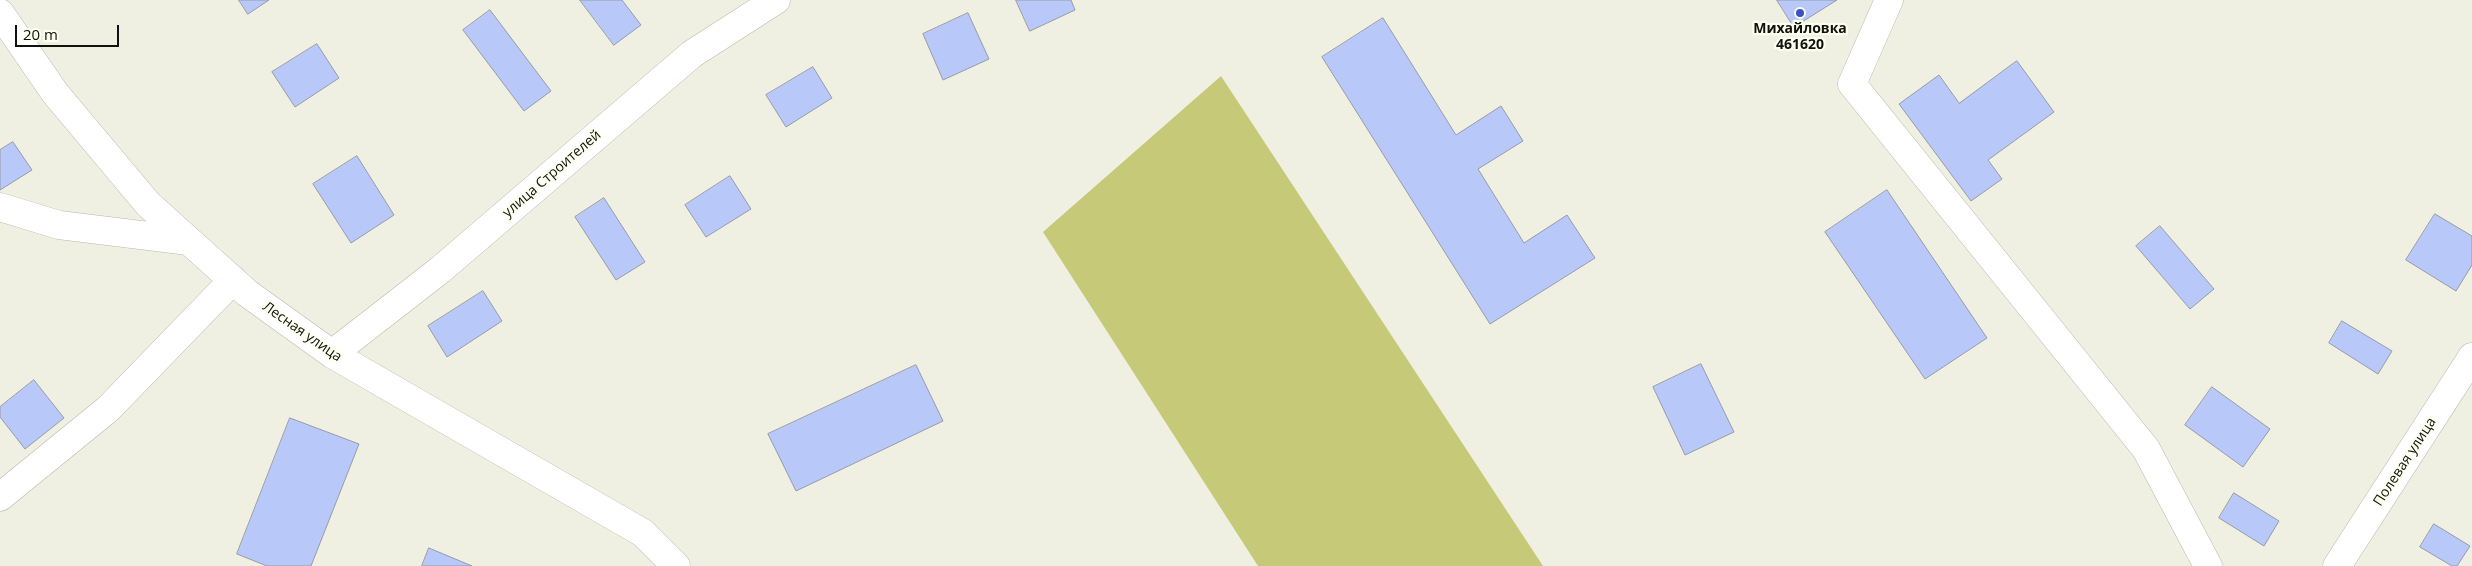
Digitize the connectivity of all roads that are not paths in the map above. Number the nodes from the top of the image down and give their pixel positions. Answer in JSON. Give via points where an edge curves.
{"nodes":[{"id":1,"x":776,"y":0,"type":"edge"},
{"id":2,"x":1890,"y":0,"type":"edge"},
{"id":3,"x":0,"y":13,"type":"edge"},
{"id":4,"x":0,"y":206,"type":"edge"},
{"id":5,"x":189,"y":240,"type":"junction"},
{"id":6,"x":232,"y":280,"type":"junction"},
{"id":7,"x":332,"y":354,"type":"junction"},
{"id":8,"x":2472,"y":357,"type":"edge"},
{"id":9,"x":0,"y":497,"type":"edge"},
{"id":10,"x":676,"y":566,"type":"edge"},
{"id":11,"x":2208,"y":566,"type":"edge"},
{"id":12,"x":2337,"y":566,"type":"edge"}],
"edges":[{"from":1,"to":7,"type":"street","name":"улица Строителей","via":[[692,54],[440,270]]},
{"from":2,"to":11,"type":"street","via":[[1852,84],[2146,449]]},
{"from":3,"to":5,"type":"street","name":"Лесная улица","via":[[55,93],[148,204]]},
{"from":4,"to":5,"type":"street","via":[[59,225]]},
{"from":5,"to":6,"type":"street","name":"Лесная улица"},
{"from":6,"to":7,"type":"street","name":"Лесная улица"},
{"from":6,"to":9,"type":"street","via":[[108,409]]},
{"from":7,"to":10,"type":"street","name":"Лесная улица","via":[[642,533]]},
{"from":8,"to":12,"type":"street","name":"Полевая улица"}]}
